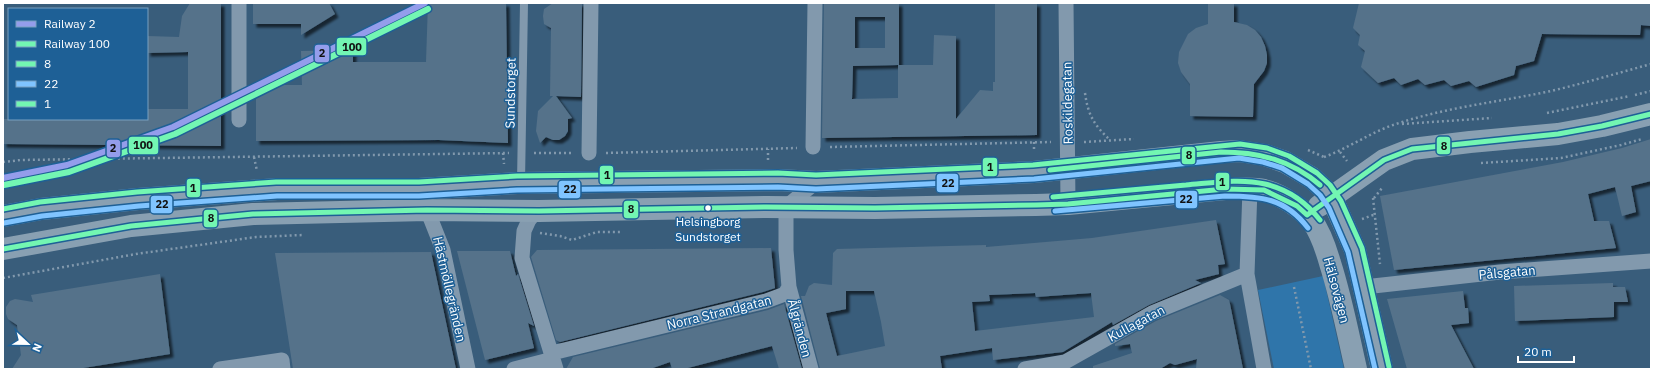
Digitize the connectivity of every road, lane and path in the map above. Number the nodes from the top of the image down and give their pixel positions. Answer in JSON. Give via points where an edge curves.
{"nodes":[{"id":1,"x":239,"y":3,"type":"edge"},
{"id":2,"x":524,"y":3,"type":"edge"},
{"id":3,"x":591,"y":3,"type":"edge"},
{"id":4,"x":815,"y":3,"type":"edge"},
{"id":5,"x":1066,"y":3,"type":"edge"},
{"id":6,"x":1651,"y":64,"type":"edge"},
{"id":7,"x":1084,"y":86,"type":"dead end"},
{"id":8,"x":1651,"y":91,"type":"edge"},
{"id":9,"x":1546,"y":113,"type":"dead end"},
{"id":10,"x":1651,"y":114,"type":"edge"},
{"id":11,"x":1499,"y":117,"type":"dead end"},
{"id":12,"x":239,"y":120,"type":"dead end"},
{"id":13,"x":1395,"y":124,"type":"junction"},
{"id":14,"x":1644,"y":138,"type":"dead end"},
{"id":15,"x":1110,"y":140,"type":"dead end"},
{"id":16,"x":813,"y":147,"type":"joint"},
{"id":17,"x":520,"y":153,"type":"junction"},
{"id":18,"x":589,"y":153,"type":"junction"},
{"id":19,"x":1324,"y":157,"type":"dead end"},
{"id":20,"x":3,"y":162,"type":"edge"},
{"id":21,"x":1474,"y":164,"type":"dead end"},
{"id":22,"x":1068,"y":168,"type":"junction"},
{"id":23,"x":816,"y":182,"type":"junction"},
{"id":24,"x":521,"y":183,"type":"junction"},
{"id":25,"x":1386,"y":183,"type":"dead end"},
{"id":26,"x":420,"y":189,"type":"junction"},
{"id":27,"x":1250,"y":189,"type":"junction"},
{"id":28,"x":1331,"y":198,"type":"junction"},
{"id":29,"x":1374,"y":198,"type":"dead end"},
{"id":30,"x":1068,"y":204,"type":"junction"},
{"id":31,"x":786,"y":207,"type":"junction"},
{"id":32,"x":427,"y":210,"type":"junction"},
{"id":33,"x":539,"y":211,"type":"junction"},
{"id":34,"x":1376,"y":214,"type":"dead end"},
{"id":35,"x":1307,"y":215,"type":"junction"},
{"id":36,"x":3,"y":216,"type":"edge"},
{"id":37,"x":524,"y":231,"type":"junction"},
{"id":38,"x":309,"y":235,"type":"dead end"},
{"id":39,"x":560,"y":236,"type":"dead end"},
{"id":40,"x":3,"y":249,"type":"edge"},
{"id":41,"x":1651,"y":261,"type":"edge"},
{"id":42,"x":1247,"y":274,"type":"junction"},
{"id":43,"x":3,"y":278,"type":"edge"},
{"id":44,"x":1373,"y":286,"type":"junction"},
{"id":45,"x":789,"y":287,"type":"junction"},
{"id":46,"x":1294,"y":287,"type":"dead end"},
{"id":47,"x":554,"y":360,"type":"edge"},
{"id":48,"x":282,"y":364,"type":"edge"},
{"id":49,"x":220,"y":369,"type":"edge"},
{"id":50,"x":468,"y":369,"type":"edge"},
{"id":51,"x":514,"y":369,"type":"edge"},
{"id":52,"x":811,"y":369,"type":"edge"},
{"id":53,"x":1025,"y":369,"type":"edge"},
{"id":54,"x":1264,"y":369,"type":"edge"},
{"id":55,"x":1311,"y":369,"type":"edge"},
{"id":56,"x":1356,"y":369,"type":"edge"},
{"id":57,"x":1382,"y":369,"type":"edge"}],
"edges":[{"from":1,"to":12,"type":"street"},
{"from":2,"to":17,"type":"lane","name":"Sundstorget"},
{"from":3,"to":18,"type":"street"},
{"from":4,"to":16,"type":"street"},
{"from":5,"to":22,"type":"street","name":"Roskildegatan"},
{"from":6,"to":13,"type":"path","via":[[1552,91],[1446,110]]},
{"from":7,"to":15,"type":"path","via":[[1090,118],[1097,129]]},
{"from":8,"to":9,"type":"path"},
{"from":10,"to":28,"type":"main road","via":[[1558,134],[1412,149],[1384,160]]},
{"from":11,"to":13,"type":"path"},
{"from":13,"to":19,"type":"path","via":[[1340,152]]},
{"from":14,"to":21,"type":"path","via":[[1561,158]]},
{"from":16,"to":18,"type":"path"},
{"from":17,"to":18,"type":"path"},
{"from":17,"to":20,"type":"path"},
{"from":17,"to":24,"type":"lane","name":"Sundstorget"},
{"from":22,"to":23,"type":"main road","name":"Hälsovägen","via":[[1034,172]]},
{"from":22,"to":28,"type":"main road","name":"Hälsovägen","via":[[1221,152],[1253,152],[1273,157],[1295,167],[1319,184]]},
{"from":22,"to":30,"type":"street","name":"Roskildegatan"},
{"from":23,"to":24,"type":"main road","name":"Hälsovägen","via":[[778,180]]},
{"from":23,"to":31,"type":"street"},
{"from":24,"to":26,"type":"main road","name":"Hälsovägen"},
{"from":25,"to":29,"type":"path"},
{"from":26,"to":32,"type":"street","name":"Hästmöllegränden"},
{"from":26,"to":36,"type":"main road","name":"Hälsovägen","via":[[277,189],[138,199],[42,209]]},
{"from":27,"to":30,"type":"main road","name":"Hälsovägen","via":[[1225,189]]},
{"from":27,"to":35,"type":"main road","name":"Hälsovägen","via":[[1264,190],[1276,195],[1297,206]]},
{"from":27,"to":42,"type":"street"},
{"from":28,"to":35,"type":"main road"},
{"from":28,"to":44,"type":"main road","name":"Hälsovägen"},
{"from":30,"to":31,"type":"main road","name":"Hälsovägen"},
{"from":31,"to":33,"type":"main road","name":"Hälsovägen"},
{"from":31,"to":45,"type":"street"},
{"from":32,"to":33,"type":"main road","name":"Hälsovägen"},
{"from":32,"to":40,"type":"main road","name":"Hälsovägen","via":[[253,214],[131,226]]},
{"from":32,"to":50,"type":"street","name":"Hästmöllegränden","via":[[443,250]]},
{"from":33,"to":37,"type":"street","via":[[529,220]]},
{"from":34,"to":44,"type":"path"},
{"from":35,"to":56,"type":"main road","name":"Hälsovägen","via":[[1326,248]]},
{"from":37,"to":39,"type":"path"},
{"from":37,"to":47,"type":"street","via":[[522,258]]},
{"from":38,"to":43,"type":"path","via":[[256,237],[136,254]]},
{"from":41,"to":44,"type":"street","name":"Pålsgatan","via":[[1500,272]]},
{"from":42,"to":53,"type":"street","name":"Kullagatan","via":[[1152,313],[1065,362]]},
{"from":42,"to":54,"type":"street"},
{"from":44,"to":57,"type":"main road","name":"Hälsovägen"},
{"from":45,"to":47,"type":"street","name":"Norra Strandgatan","via":[[785,294],[766,301]]},
{"from":45,"to":52,"type":"street","name":"Ålgränden"},
{"from":46,"to":55,"type":"path"},
{"from":47,"to":51,"type":"street","name":"Norra Strandgatan"},
{"from":48,"to":49,"type":"street"}]}
